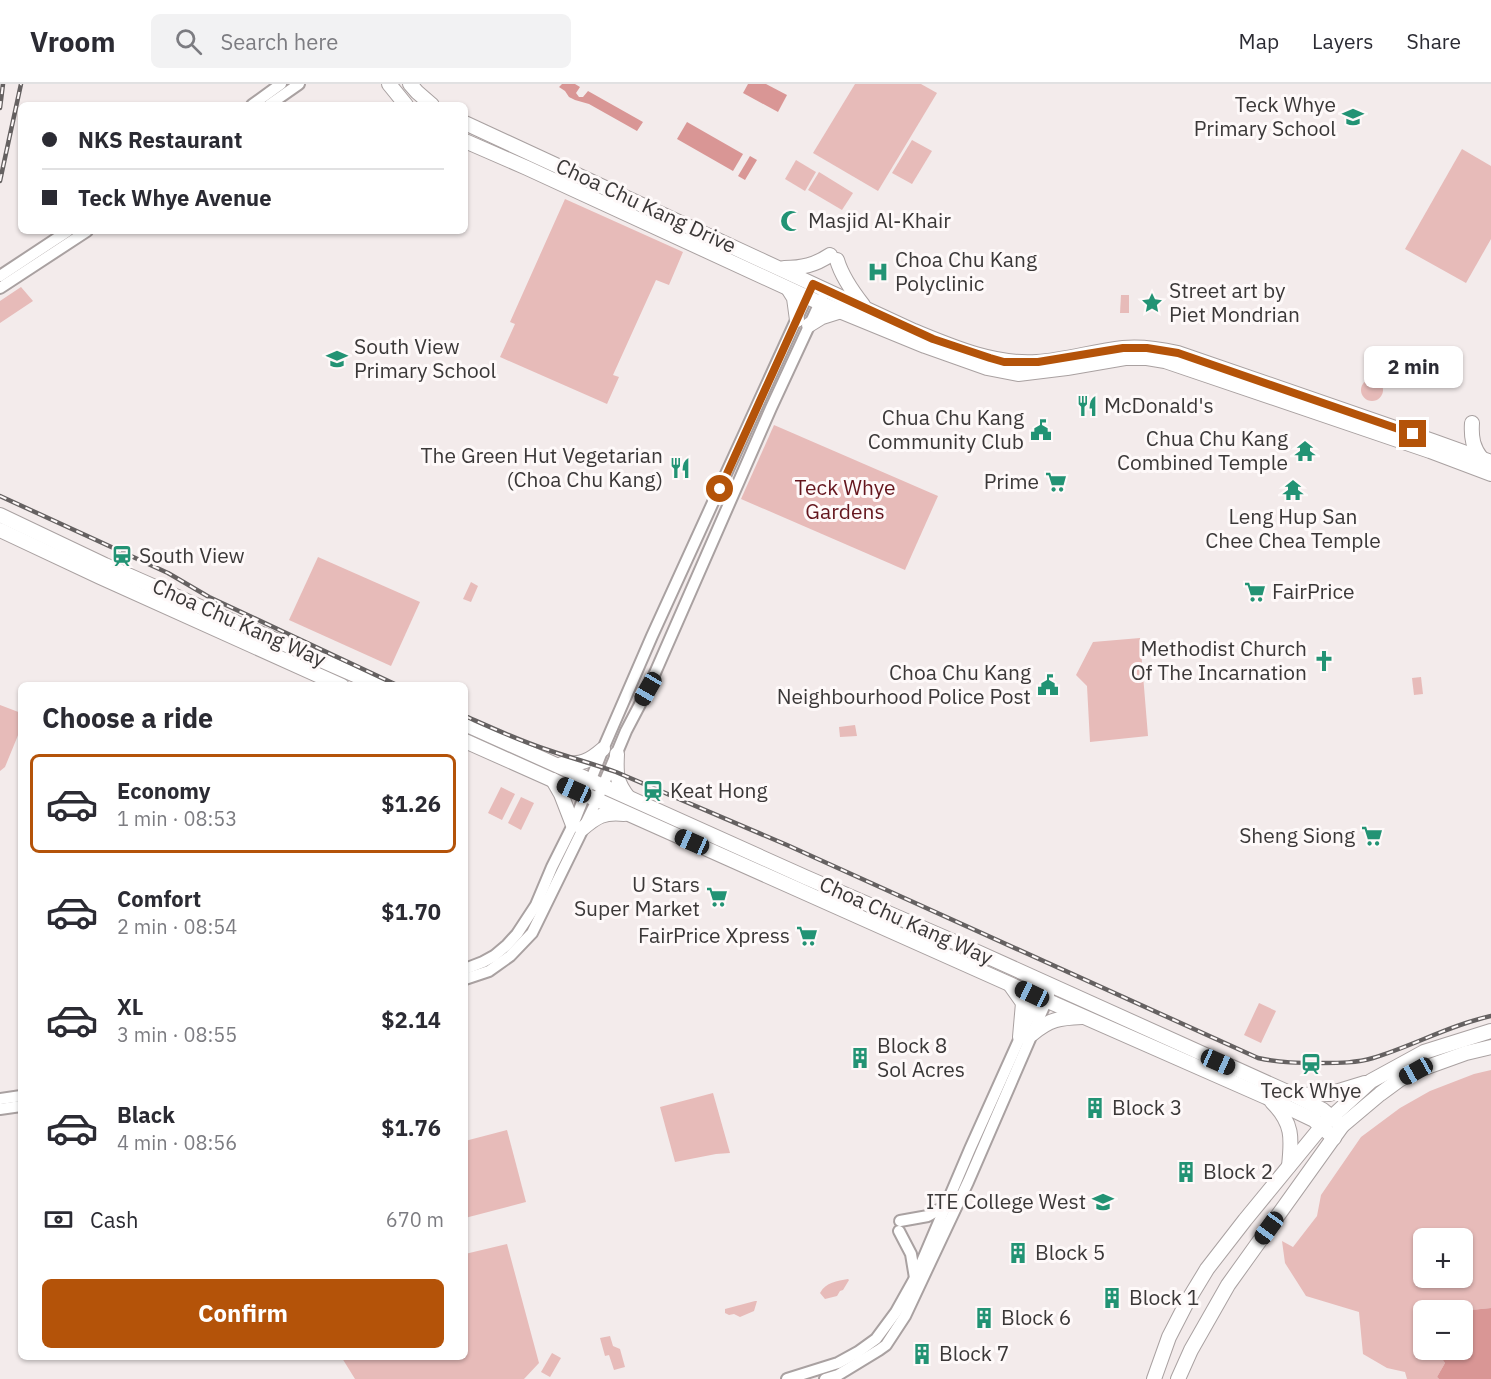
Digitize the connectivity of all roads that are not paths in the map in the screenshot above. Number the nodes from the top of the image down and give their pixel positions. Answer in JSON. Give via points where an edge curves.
{"nodes":[{"id":1,"x":281,"y":84,"type":"edge"},
{"id":2,"x":299,"y":84,"type":"edge"},
{"id":3,"x":389,"y":84,"type":"edge"},
{"id":4,"x":410,"y":84,"type":"edge"},
{"id":5,"x":256,"y":102,"type":"edge"},
{"id":6,"x":273,"y":102,"type":"edge"},
{"id":7,"x":404,"y":102,"type":"edge"},
{"id":8,"x":429,"y":102,"type":"edge"},
{"id":9,"x":468,"y":124,"type":"edge"},
{"id":10,"x":468,"y":142,"type":"edge"},
{"id":11,"x":63,"y":234,"type":"edge"},
{"id":12,"x":82,"y":234,"type":"edge"},
{"id":13,"x":779,"y":268,"type":"junction"},
{"id":14,"x":0,"y":276,"type":"edge"},
{"id":15,"x":820,"y":287,"type":"junction"},
{"id":16,"x":0,"y":288,"type":"edge"},
{"id":17,"x":789,"y":290,"type":"junction"},
{"id":18,"x":813,"y":300,"type":"junction"},
{"id":19,"x":863,"y":306,"type":"junction"},
{"id":20,"x":841,"y":311,"type":"junction"},
{"id":21,"x":803,"y":323,"type":"junction"},
{"id":22,"x":1472,"y":423,"type":"dead end"},
{"id":23,"x":1487,"y":461,"type":"edge"},
{"id":24,"x":1491,"y":474,"type":"edge"},
{"id":25,"x":0,"y":515,"type":"edge"},
{"id":26,"x":0,"y":530,"type":"edge"},
{"id":27,"x":333,"y":682,"type":"edge"},
{"id":28,"x":371,"y":682,"type":"edge"},
{"id":29,"x":468,"y":725,"type":"edge"},
{"id":30,"x":468,"y":742,"type":"edge"},
{"id":31,"x":610,"y":751,"type":"junction"},
{"id":32,"x":557,"y":765,"type":"junction"},
{"id":33,"x":553,"y":780,"type":"junction"},
{"id":34,"x":597,"y":783,"type":"junction"},
{"id":35,"x":591,"y":797,"type":"junction"},
{"id":36,"x":628,"y":797,"type":"junction"},
{"id":37,"x":632,"y":815,"type":"junction"},
{"id":38,"x":578,"y":827,"type":"junction"},
{"id":39,"x":468,"y":968,"type":"edge"},
{"id":40,"x":468,"y":979,"type":"edge"},
{"id":41,"x":1010,"y":984,"type":"junction"},
{"id":42,"x":1048,"y":984,"type":"junction"},
{"id":43,"x":1042,"y":999,"type":"junction"},
{"id":44,"x":1084,"y":1017,"type":"junction"},
{"id":45,"x":1491,"y":1031,"type":"edge"},
{"id":46,"x":1026,"y":1036,"type":"junction"},
{"id":47,"x":1491,"y":1047,"type":"edge"},
{"id":48,"x":1371,"y":1081,"type":"junction"},
{"id":49,"x":1294,"y":1095,"type":"junction"},
{"id":50,"x":18,"y":1096,"type":"edge"},
{"id":51,"x":1266,"y":1096,"type":"junction"},
{"id":52,"x":0,"y":1099,"type":"edge"},
{"id":53,"x":18,"y":1106,"type":"edge"},
{"id":54,"x":0,"y":1109,"type":"edge"},
{"id":55,"x":1332,"y":1127,"type":"junction"},
{"id":56,"x":1289,"y":1166,"type":"junction"},
{"id":57,"x":947,"y":1206,"type":"junction"},
{"id":58,"x":915,"y":1278,"type":"junction"},
{"id":59,"x":884,"y":1338,"type":"junction"},
{"id":60,"x":787,"y":1379,"type":"edge"},
{"id":61,"x":825,"y":1379,"type":"edge"},
{"id":62,"x":1154,"y":1379,"type":"edge"},
{"id":63,"x":1178,"y":1379,"type":"edge"}],
"edges":[{"from":1,"to":5,"type":"street"},
{"from":2,"to":6,"type":"street"},
{"from":3,"to":7,"type":"main road"},
{"from":4,"to":8,"type":"main road"},
{"from":9,"to":13,"type":"main road","name":"Choa Chu Kang Drive"},
{"from":10,"to":17,"type":"main road","name":"Choa Chu Kang Drive"},
{"from":11,"to":14,"type":"street"},
{"from":12,"to":16,"type":"street"},
{"from":13,"to":15,"type":"main road","name":"Choa Chu Kang Drive"},
{"from":13,"to":19,"type":"main road","via":[[804,267],[834,258]]},
{"from":15,"to":18,"type":"street"},
{"from":15,"to":19,"type":"main road","name":"Choa Chu Kang Drive"},
{"from":17,"to":18,"type":"main road","name":"Choa Chu Kang Drive"},
{"from":17,"to":21,"type":"main road"},
{"from":18,"to":20,"type":"main road","name":"Choa Chu Kang Drive"},
{"from":18,"to":21,"type":"street"},
{"from":19,"to":23,"type":"main road","name":"Choa Chu Kang Drive","via":[[933,339],[1004,362],[1038,362],[1123,348],[1178,353]]},
{"from":20,"to":21,"type":"main road"},
{"from":20,"to":24,"type":"main road","name":"Choa Chu Kang Drive","via":[[925,346],[987,368],[1018,374],[1125,358],[1173,363]]},
{"from":21,"to":31,"type":"street","via":[[652,636]]},
{"from":21,"to":31,"type":"street","via":[[771,408],[648,689]]},
{"from":22,"to":23,"type":"main road","via":[[1476,452]]},
{"from":25,"to":28,"type":"main road","name":"Choa Chu Kang Way"},
{"from":26,"to":27,"type":"main road","name":"Choa Chu Kang Way"},
{"from":29,"to":32,"type":"main road","name":"Choa Chu Kang Way"},
{"from":30,"to":33,"type":"main road","name":"Choa Chu Kang Way"},
{"from":31,"to":32,"type":"main road","via":[[580,763]]},
{"from":31,"to":34,"type":"street"},
{"from":31,"to":36,"type":"main road","via":[[620,787]]},
{"from":32,"to":34,"type":"main road","name":"Choa Chu Kang Way"},
{"from":33,"to":35,"type":"main road","name":"Choa Chu Kang Way"},
{"from":33,"to":38,"type":"main road"},
{"from":34,"to":35,"type":"street"},
{"from":34,"to":36,"type":"main road","name":"Choa Chu Kang Way"},
{"from":35,"to":37,"type":"main road","name":"Choa Chu Kang Way"},
{"from":35,"to":38,"type":"street"},
{"from":36,"to":42,"type":"main road","name":"Choa Chu Kang Way"},
{"from":37,"to":38,"type":"main road","via":[[601,815]]},
{"from":37,"to":41,"type":"main road","name":"Choa Chu Kang Way"},
{"from":38,"to":39,"type":"street","via":[[552,867],[518,934],[494,956]]},
{"from":38,"to":40,"type":"street","via":[[540,918],[526,940],[489,971]]},
{"from":41,"to":43,"type":"main road","name":"Choa Chu Kang Way"},
{"from":41,"to":46,"type":"main road","via":[[1023,1003]]},
{"from":42,"to":43,"type":"street"},
{"from":42,"to":49,"type":"main road","name":"Choa Chu Kang Way"},
{"from":43,"to":44,"type":"main road","name":"Choa Chu Kang Way"},
{"from":43,"to":46,"type":"street"},
{"from":44,"to":46,"type":"main road","via":[[1045,1023]]},
{"from":44,"to":51,"type":"main road","name":"Choa Chu Kang Way"},
{"from":45,"to":48,"type":"main road","via":[[1424,1052]]},
{"from":46,"to":57,"type":"street","via":[[970,1149]]},
{"from":46,"to":59,"type":"street","via":[[942,1239],[905,1316]]},
{"from":47,"to":55,"type":"main road","via":[[1416,1071]]},
{"from":48,"to":49,"type":"main road","via":[[1329,1094]]},
{"from":48,"to":55,"type":"main road"},
{"from":49,"to":55,"type":"main road","name":"Choa Chu Kang Way","via":[[1323,1110]]},
{"from":50,"to":52,"type":"street"},
{"from":51,"to":55,"type":"main road","name":"Choa Chu Kang Way"},
{"from":51,"to":56,"type":"main road","via":[[1289,1127]]},
{"from":53,"to":54,"type":"street"},
{"from":55,"to":56,"type":"main road"},
{"from":55,"to":63,"type":"main road","via":[[1228,1285]]},
{"from":56,"to":62,"type":"main road","via":[[1207,1269],[1169,1337]]},
{"from":57,"to":58,"type":"street"},
{"from":57,"to":58,"type":"street","via":[[899,1226],[911,1254]]},
{"from":58,"to":59,"type":"street"},
{"from":59,"to":60,"type":"street","via":[[838,1363]]},
{"from":59,"to":61,"type":"street","via":[[879,1350]]}]}
